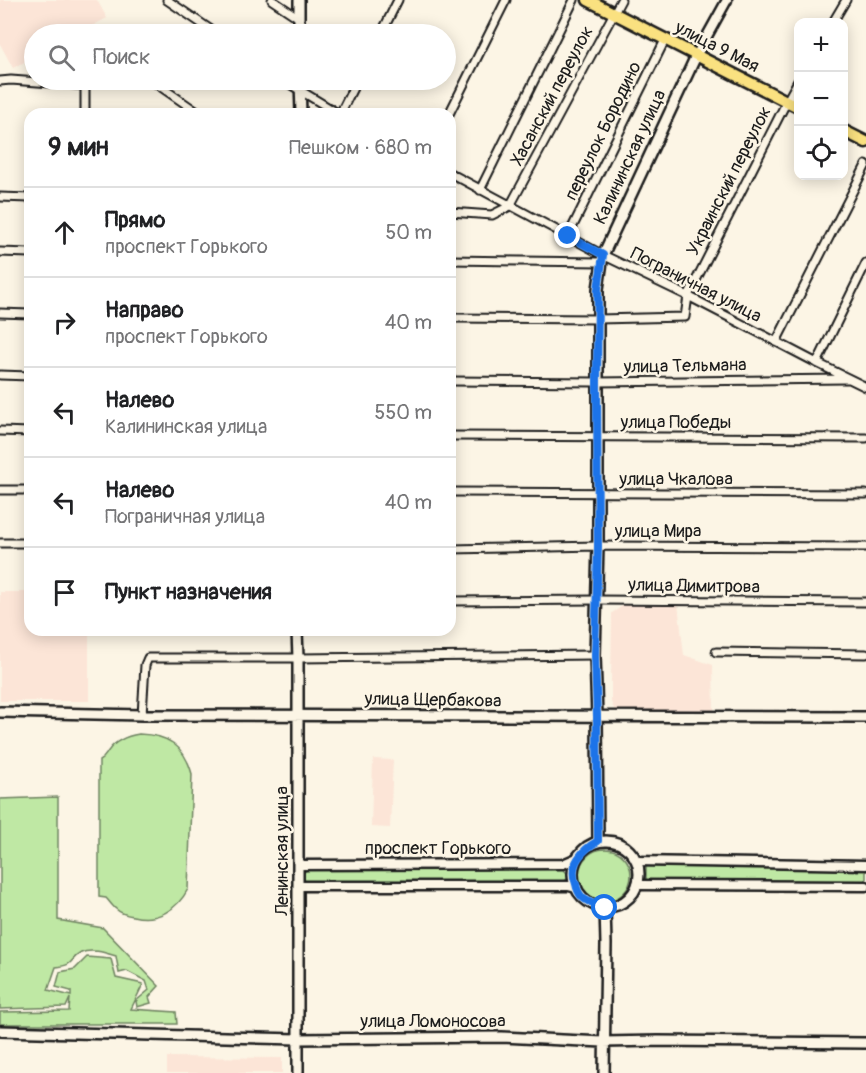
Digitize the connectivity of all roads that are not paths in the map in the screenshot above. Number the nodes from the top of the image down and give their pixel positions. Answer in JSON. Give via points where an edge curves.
{"nodes":[{"id":1,"x":167,"y":0,"type":"edge"},
{"id":2,"x":272,"y":0,"type":"edge"},
{"id":3,"x":299,"y":0,"type":"edge"},
{"id":4,"x":398,"y":0,"type":"edge"},
{"id":5,"x":507,"y":0,"type":"edge"},
{"id":6,"x":574,"y":0,"type":"edge"},
{"id":7,"x":588,"y":0,"type":"edge"},
{"id":8,"x":621,"y":0,"type":"edge"},
{"id":9,"x":727,"y":0,"type":"edge"},
{"id":10,"x":846,"y":0,"type":"edge"},
{"id":11,"x":614,"y":13,"type":"junction"},
{"id":12,"x":299,"y":18,"type":"junction"},
{"id":13,"x":835,"y":18,"type":"edge"},
{"id":14,"x":203,"y":24,"type":"edge"},
{"id":15,"x":299,"y":24,"type":"edge"},
{"id":16,"x":386,"y":24,"type":"edge"},
{"id":17,"x":665,"y":40,"type":"junction"},
{"id":18,"x":696,"y":56,"type":"junction"},
{"id":19,"x":0,"y":81,"type":"edge"},
{"id":20,"x":24,"y":82,"type":"edge"},
{"id":21,"x":794,"y":88,"type":"edge"},
{"id":22,"x":86,"y":90,"type":"edge"},
{"id":23,"x":165,"y":90,"type":"edge"},
{"id":24,"x":352,"y":90,"type":"edge"},
{"id":25,"x":301,"y":91,"type":"joint"},
{"id":26,"x":787,"y":101,"type":"junction"},
{"id":27,"x":794,"y":105,"type":"edge"},
{"id":28,"x":85,"y":108,"type":"edge"},
{"id":29,"x":191,"y":108,"type":"edge"},
{"id":30,"x":301,"y":108,"type":"edge"},
{"id":31,"x":329,"y":108,"type":"edge"},
{"id":32,"x":342,"y":108,"type":"edge"},
{"id":33,"x":452,"y":108,"type":"edge"},
{"id":34,"x":848,"y":133,"type":"edge"},
{"id":35,"x":866,"y":142,"type":"edge"},
{"id":36,"x":866,"y":165,"type":"edge"},
{"id":37,"x":456,"y":176,"type":"edge"},
{"id":38,"x":480,"y":190,"type":"junction"},
{"id":39,"x":0,"y":197,"type":"edge"},
{"id":40,"x":24,"y":198,"type":"edge"},
{"id":41,"x":510,"y":206,"type":"junction"},
{"id":42,"x":456,"y":212,"type":"edge"},
{"id":43,"x":568,"y":236,"type":"junction"},
{"id":44,"x":0,"y":252,"type":"edge"},
{"id":45,"x":24,"y":253,"type":"edge"},
{"id":46,"x":602,"y":258,"type":"junction"},
{"id":47,"x":456,"y":260,"type":"edge"},
{"id":48,"x":866,"y":263,"type":"edge"},
{"id":49,"x":688,"y":296,"type":"junction"},
{"id":50,"x":0,"y":313,"type":"edge"},
{"id":51,"x":24,"y":314,"type":"edge"},
{"id":52,"x":456,"y":318,"type":"edge"},
{"id":53,"x":598,"y":319,"type":"junction"},
{"id":54,"x":776,"y":342,"type":"junction"},
{"id":55,"x":817,"y":363,"type":"junction"},
{"id":56,"x":0,"y":375,"type":"edge"},
{"id":57,"x":24,"y":376,"type":"edge"},
{"id":58,"x":849,"y":379,"type":"junction"},
{"id":59,"x":456,"y":381,"type":"edge"},
{"id":60,"x":597,"y":382,"type":"junction"},
{"id":61,"x":866,"y":387,"type":"edge"},
{"id":62,"x":0,"y":431,"type":"edge"},
{"id":63,"x":24,"y":432,"type":"edge"},
{"id":64,"x":456,"y":436,"type":"edge"},
{"id":65,"x":598,"y":436,"type":"junction"},
{"id":66,"x":866,"y":438,"type":"edge"},
{"id":67,"x":0,"y":490,"type":"edge"},
{"id":68,"x":24,"y":490,"type":"edge"},
{"id":69,"x":456,"y":492,"type":"edge"},
{"id":70,"x":597,"y":493,"type":"junction"},
{"id":71,"x":866,"y":494,"type":"edge"},
{"id":72,"x":0,"y":543,"type":"edge"},
{"id":73,"x":24,"y":543,"type":"edge"},
{"id":74,"x":598,"y":546,"type":"junction"},
{"id":75,"x":866,"y":547,"type":"edge"},
{"id":76,"x":456,"y":549,"type":"edge"},
{"id":77,"x":597,"y":600,"type":"junction"},
{"id":78,"x":456,"y":601,"type":"edge"},
{"id":79,"x":866,"y":603,"type":"edge"},
{"id":80,"x":297,"y":636,"type":"edge"},
{"id":81,"x":716,"y":652,"type":"dead end"},
{"id":82,"x":866,"y":654,"type":"edge"},
{"id":83,"x":595,"y":655,"type":"junction"},
{"id":84,"x":298,"y":658,"type":"junction"},
{"id":85,"x":0,"y":712,"type":"edge"},
{"id":86,"x":142,"y":715,"type":"junction"},
{"id":87,"x":298,"y":715,"type":"junction"},
{"id":88,"x":597,"y":717,"type":"junction"},
{"id":89,"x":866,"y":717,"type":"edge"},
{"id":90,"x":598,"y":841,"type":"junction"},
{"id":91,"x":578,"y":858,"type":"junction"},
{"id":92,"x":637,"y":861,"type":"junction"},
{"id":93,"x":298,"y":865,"type":"junction"},
{"id":94,"x":866,"y":865,"type":"edge"},
{"id":95,"x":637,"y":885,"type":"junction"},
{"id":96,"x":298,"y":886,"type":"junction"},
{"id":97,"x":866,"y":886,"type":"edge"},
{"id":98,"x":577,"y":888,"type":"junction"},
{"id":99,"x":605,"y":908,"type":"junction"},
{"id":100,"x":0,"y":1031,"type":"edge"},
{"id":101,"x":298,"y":1039,"type":"junction"},
{"id":102,"x":603,"y":1042,"type":"junction"},
{"id":103,"x":866,"y":1043,"type":"edge"},
{"id":104,"x":298,"y":1073,"type":"edge"},
{"id":105,"x":604,"y":1073,"type":"edge"}],
"edges":[{"from":1,"to":14,"type":"street"},
{"from":2,"to":12,"type":"street"},
{"from":3,"to":12,"type":"main road"},
{"from":4,"to":16,"type":"street"},
{"from":5,"to":33,"type":"street"},
{"from":6,"to":38,"type":"street"},
{"from":7,"to":11,"type":"main road","name":"улица 9 Мая"},
{"from":8,"to":11,"type":"street","name":"Хасанский переулок"},
{"from":9,"to":18,"type":"street","name":"Калининская улица"},
{"from":10,"to":13,"type":"street"},
{"from":11,"to":17,"type":"main road","name":"улица 9 Мая"},
{"from":11,"to":41,"type":"street","name":"Хасанский переулок"},
{"from":12,"to":15,"type":"main road"},
{"from":17,"to":18,"type":"main road","name":"улица 9 Мая"},
{"from":17,"to":43,"type":"street","name":"переулок Бородино"},
{"from":18,"to":26,"type":"main road","name":"улица 9 Мая"},
{"from":18,"to":46,"type":"main road","name":"Калининская улица"},
{"from":19,"to":20,"type":"street"},
{"from":21,"to":26,"type":"street","name":"Украинский переулок"},
{"from":22,"to":28,"type":"street"},
{"from":23,"to":29,"type":"street"},
{"from":24,"to":32,"type":"street"},
{"from":25,"to":30,"type":"main road"},
{"from":25,"to":31,"type":"street"},
{"from":26,"to":27,"type":"main road","name":"улица 9 Мая"},
{"from":26,"to":49,"type":"street","name":"Украинский переулок"},
{"from":34,"to":35,"type":"main road"},
{"from":36,"to":54,"type":"street"},
{"from":37,"to":38,"type":"street","name":"Пограничная улица"},
{"from":38,"to":41,"type":"street","name":"Пограничная улица"},
{"from":39,"to":40,"type":"street"},
{"from":41,"to":42,"type":"street","via":[[492,215]]},
{"from":41,"to":43,"type":"street","name":"Пограничная улица"},
{"from":43,"to":46,"type":"street","name":"Пограничная улица"},
{"from":44,"to":45,"type":"street"},
{"from":46,"to":47,"type":"street"},
{"from":46,"to":49,"type":"street","name":"Пограничная улица"},
{"from":46,"to":53,"type":"main road","name":"Калининская улица"},
{"from":48,"to":55,"type":"street"},
{"from":49,"to":53,"type":"street","name":"Украинский переулок","via":[[685,317]]},
{"from":49,"to":54,"type":"street","name":"Пограничная улица"},
{"from":50,"to":51,"type":"street"},
{"from":52,"to":53,"type":"street"},
{"from":53,"to":60,"type":"main road","name":"Калининская улица"},
{"from":54,"to":55,"type":"street","name":"Пограничная улица"},
{"from":55,"to":58,"type":"street","name":"Пограничная улица"},
{"from":56,"to":57,"type":"street"},
{"from":58,"to":60,"type":"street","name":"улица Тельмана"},
{"from":58,"to":61,"type":"street","name":"Пограничная улица"},
{"from":59,"to":60,"type":"street","name":"улица Тельмана"},
{"from":60,"to":65,"type":"main road","name":"Калининская улица"},
{"from":62,"to":63,"type":"street"},
{"from":64,"to":65,"type":"street","name":"улица Победы"},
{"from":65,"to":66,"type":"street","name":"улица Победы"},
{"from":65,"to":70,"type":"main road","name":"Калининская улица"},
{"from":67,"to":68,"type":"street"},
{"from":69,"to":70,"type":"street","name":"улица Чкалова"},
{"from":70,"to":71,"type":"street","name":"улица Чкалова"},
{"from":70,"to":74,"type":"main road","name":"Калининская улица"},
{"from":72,"to":73,"type":"street"},
{"from":74,"to":75,"type":"street","name":"улица Мира"},
{"from":74,"to":76,"type":"street","name":"улица Мира"},
{"from":74,"to":77,"type":"main road","name":"Калининская улица"},
{"from":77,"to":78,"type":"street","name":"улица Димитрова"},
{"from":77,"to":79,"type":"street","name":"улица Димитрова"},
{"from":77,"to":83,"type":"main road","name":"Калининская улица"},
{"from":80,"to":84,"type":"main road","name":"Ленинская улица"},
{"from":81,"to":82,"type":"street"},
{"from":83,"to":84,"type":"street"},
{"from":83,"to":88,"type":"main road","name":"Калининская улица"},
{"from":84,"to":86,"type":"street","via":[[148,658]]},
{"from":84,"to":87,"type":"main road","name":"Ленинская улица"},
{"from":85,"to":86,"type":"main road","name":"улица Щербакова"},
{"from":86,"to":87,"type":"main road","name":"улица Щербакова"},
{"from":87,"to":88,"type":"main road","name":"улица Щербакова"},
{"from":87,"to":93,"type":"main road","name":"Ленинская улица"},
{"from":88,"to":89,"type":"main road","name":"улица Щербакова"},
{"from":88,"to":90,"type":"main road","name":"Калининская улица"},
{"from":90,"to":91,"type":"main road","name":"проспект Горького"},
{"from":90,"to":92,"type":"main road","via":[[621,844]]},
{"from":91,"to":93,"type":"street","name":"проспект Горького","via":[[563,864]]},
{"from":91,"to":98,"type":"main road","via":[[574,869]]},
{"from":92,"to":94,"type":"street"},
{"from":92,"to":95,"type":"main road"},
{"from":93,"to":96,"type":"main road","name":"Ленинская улица"},
{"from":95,"to":97,"type":"street"},
{"from":95,"to":99,"type":"main road","via":[[625,901]]},
{"from":96,"to":98,"type":"street"},
{"from":96,"to":101,"type":"main road","name":"Ленинская улица"},
{"from":98,"to":99,"type":"main road","via":[[582,897]]},
{"from":99,"to":102,"type":"main road"},
{"from":100,"to":101,"type":"main road","name":"улица Ломоносова"},
{"from":101,"to":102,"type":"main road","name":"улица Ломоносова","via":[[502,1037]]},
{"from":101,"to":104,"type":"main road","name":"Ленинская улица"},
{"from":102,"to":103,"type":"main road","name":"улица Ломоносова"},
{"from":102,"to":105,"type":"main road"}]}
